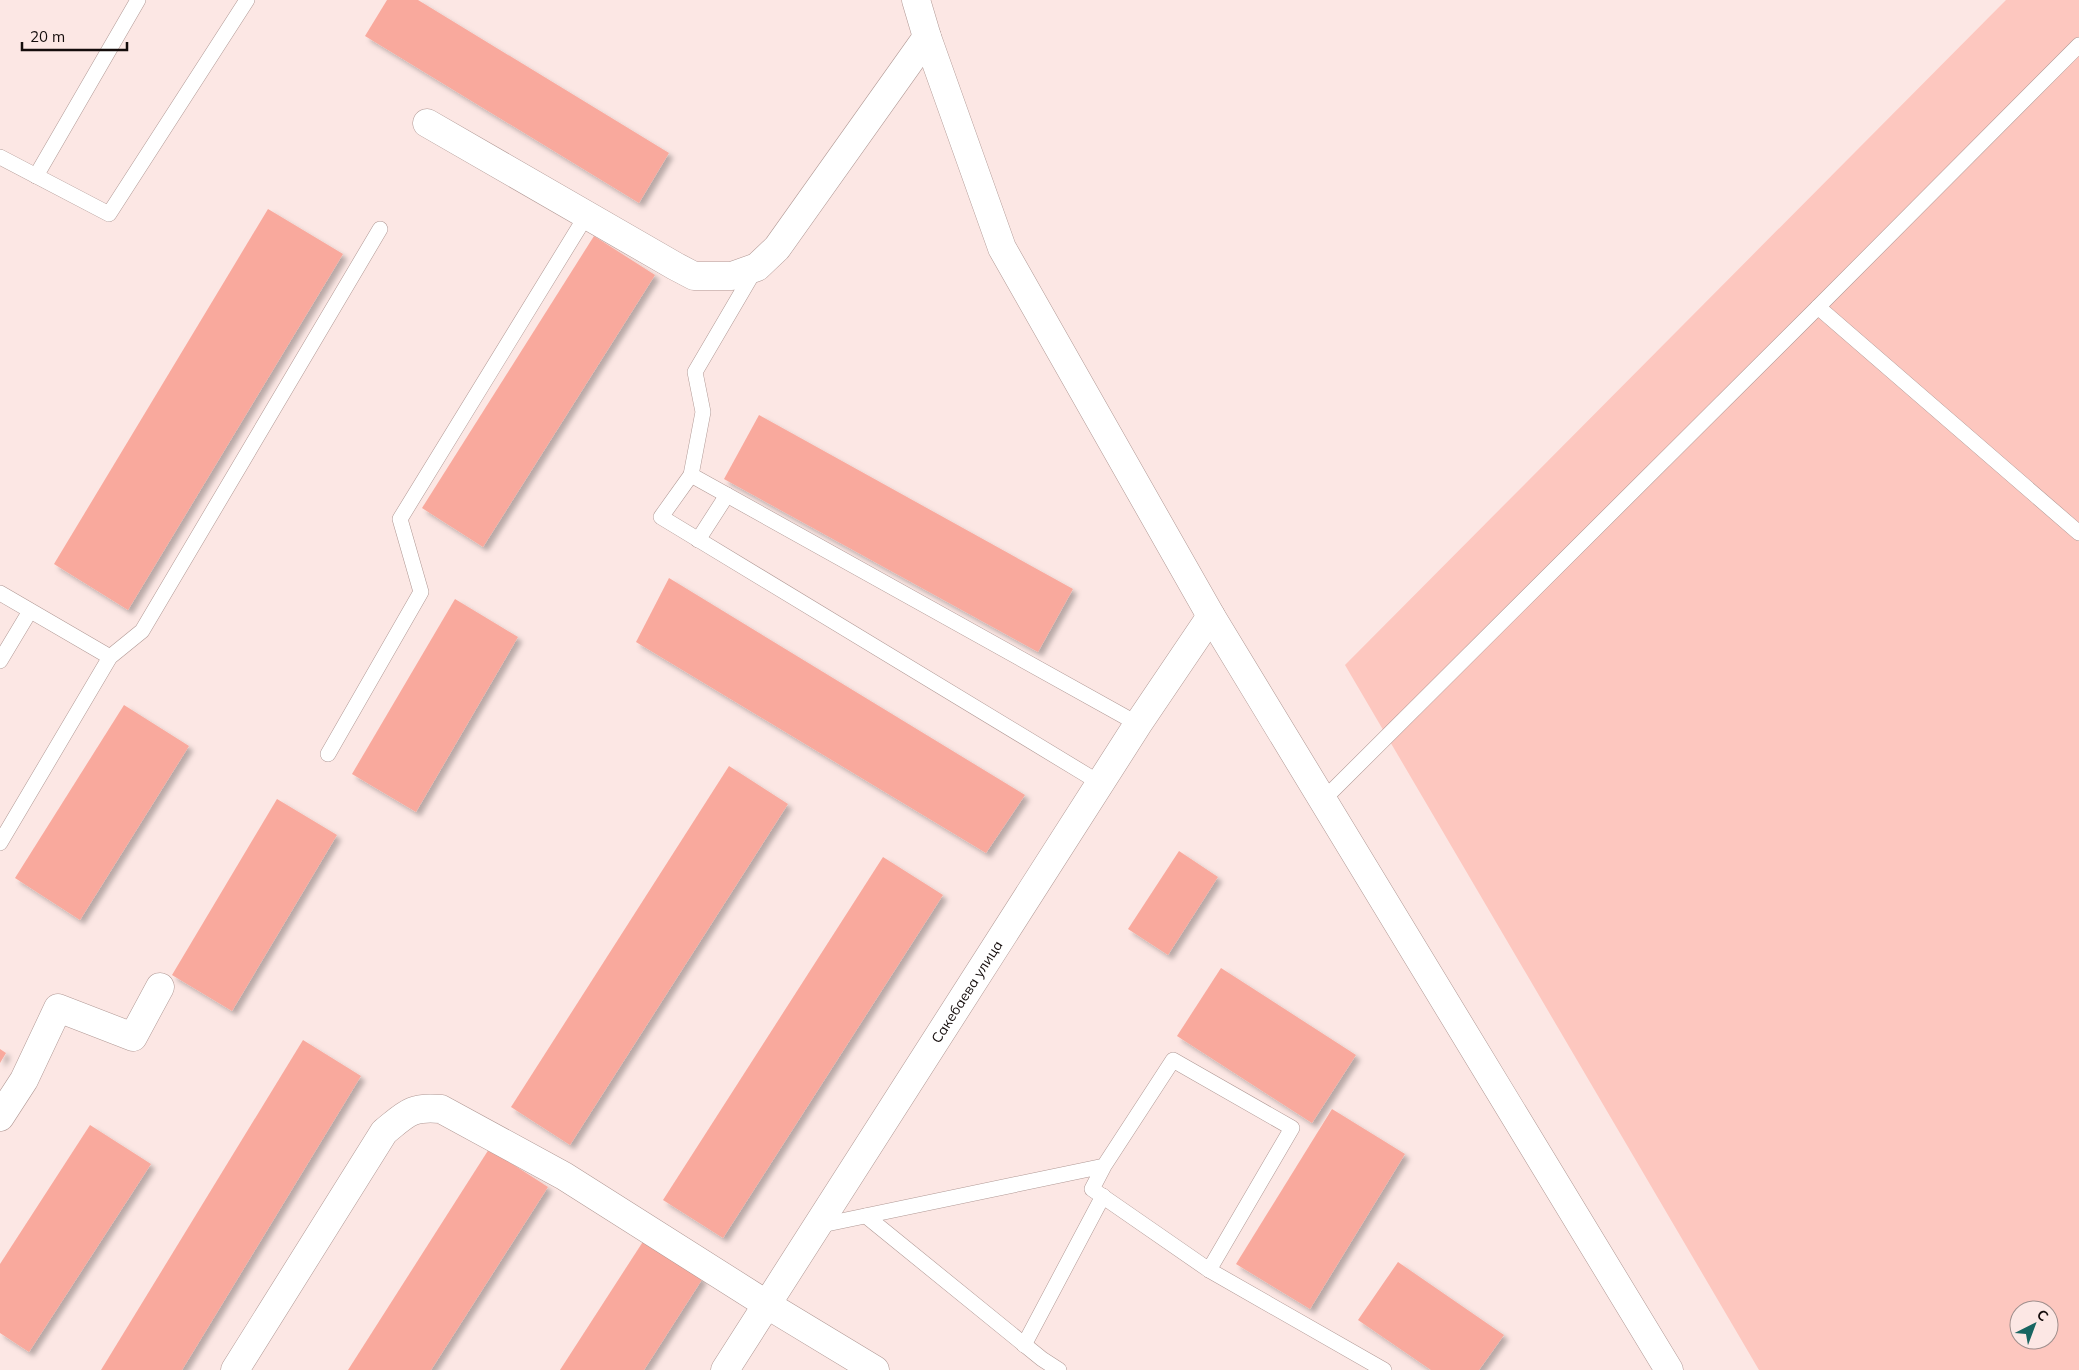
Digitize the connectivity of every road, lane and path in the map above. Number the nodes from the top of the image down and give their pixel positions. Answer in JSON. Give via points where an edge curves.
{"nodes":[{"id":1,"x":138,"y":0,"type":"edge"},
{"id":2,"x":247,"y":0,"type":"edge"},
{"id":3,"x":916,"y":0,"type":"edge"},
{"id":4,"x":927,"y":38,"type":"junction"},
{"id":5,"x":2079,"y":45,"type":"edge"},
{"id":6,"x":427,"y":123,"type":"dead end"},
{"id":7,"x":0,"y":157,"type":"edge"},
{"id":8,"x":36,"y":176,"type":"junction"},
{"id":9,"x":586,"y":216,"type":"junction"},
{"id":10,"x":380,"y":229,"type":"dead end"},
{"id":11,"x":756,"y":267,"type":"junction"},
{"id":12,"x":1818,"y":306,"type":"junction"},
{"id":13,"x":691,"y":475,"type":"junction"},
{"id":14,"x":726,"y":495,"type":"junction"},
{"id":15,"x":2079,"y":533,"type":"edge"},
{"id":16,"x":698,"y":540,"type":"junction"},
{"id":17,"x":0,"y":594,"type":"edge"},
{"id":18,"x":30,"y":611,"type":"junction"},
{"id":19,"x":1211,"y":616,"type":"junction"},
{"id":20,"x":110,"y":657,"type":"junction"},
{"id":21,"x":0,"y":661,"type":"edge"},
{"id":22,"x":1138,"y":724,"type":"junction"},
{"id":23,"x":328,"y":754,"type":"dead end"},
{"id":24,"x":1100,"y":783,"type":"junction"},
{"id":25,"x":1323,"y":800,"type":"junction"},
{"id":26,"x":0,"y":843,"type":"edge"},
{"id":27,"x":160,"y":987,"type":"dead end"},
{"id":28,"x":0,"y":1117,"type":"edge"},
{"id":29,"x":1104,"y":1166,"type":"junction"},
{"id":30,"x":1103,"y":1196,"type":"junction"},
{"id":31,"x":866,"y":1216,"type":"junction"},
{"id":32,"x":815,"y":1227,"type":"junction"},
{"id":33,"x":1209,"y":1270,"type":"junction"},
{"id":34,"x":766,"y":1304,"type":"junction"},
{"id":35,"x":1024,"y":1345,"type":"junction"},
{"id":36,"x":235,"y":1370,"type":"edge"},
{"id":37,"x":725,"y":1370,"type":"edge"},
{"id":38,"x":875,"y":1370,"type":"edge"},
{"id":39,"x":1059,"y":1370,"type":"edge"},
{"id":40,"x":1384,"y":1370,"type":"edge"},
{"id":41,"x":1669,"y":1370,"type":"edge"}],
"edges":[{"from":1,"to":8,"type":"lane"},
{"from":2,"to":8,"type":"lane","via":[[109,214]]},
{"from":3,"to":4,"type":"street"},
{"from":4,"to":11,"type":"street","via":[[777,248]]},
{"from":4,"to":19,"type":"street","via":[[1002,248]]},
{"from":5,"to":12,"type":"lane"},
{"from":6,"to":9,"type":"street"},
{"from":7,"to":8,"type":"lane"},
{"from":9,"to":11,"type":"street","via":[[694,276],[732,276]]},
{"from":9,"to":23,"type":"lane","via":[[400,519],[421,592]]},
{"from":10,"to":20,"type":"lane","via":[[142,631]]},
{"from":11,"to":13,"type":"lane","via":[[695,372],[703,412]]},
{"from":12,"to":15,"type":"lane"},
{"from":12,"to":25,"type":"lane"},
{"from":13,"to":14,"type":"lane"},
{"from":13,"to":16,"type":"lane","via":[[661,517]]},
{"from":14,"to":16,"type":"lane"},
{"from":14,"to":22,"type":"lane"},
{"from":16,"to":24,"type":"lane"},
{"from":17,"to":18,"type":"lane"},
{"from":18,"to":20,"type":"lane"},
{"from":18,"to":21,"type":"lane"},
{"from":19,"to":22,"type":"street","name":"Сакебаева улица"},
{"from":19,"to":25,"type":"street"},
{"from":20,"to":26,"type":"lane"},
{"from":22,"to":24,"type":"street","name":"Сакебаева улица"},
{"from":24,"to":32,"type":"street","name":"Сакебаева улица"},
{"from":25,"to":41,"type":"street"},
{"from":27,"to":28,"type":"street","via":[[133,1037],[58,1008],[24,1080]]},
{"from":29,"to":30,"type":"lane","via":[[1092,1188]]},
{"from":29,"to":31,"type":"lane"},
{"from":29,"to":33,"type":"lane","via":[[1173,1060],[1292,1128]]},
{"from":30,"to":33,"type":"lane"},
{"from":30,"to":35,"type":"lane"},
{"from":31,"to":32,"type":"lane"},
{"from":31,"to":35,"type":"lane"},
{"from":32,"to":34,"type":"street","name":"Сакебаева улица"},
{"from":33,"to":40,"type":"lane"},
{"from":34,"to":36,"type":"street","via":[[564,1176],[441,1109],[423,1107],[408,1113],[384,1132]]},
{"from":34,"to":37,"type":"street","name":"Сакебаева улица"},
{"from":34,"to":38,"type":"street"},
{"from":35,"to":39,"type":"lane"}]}
